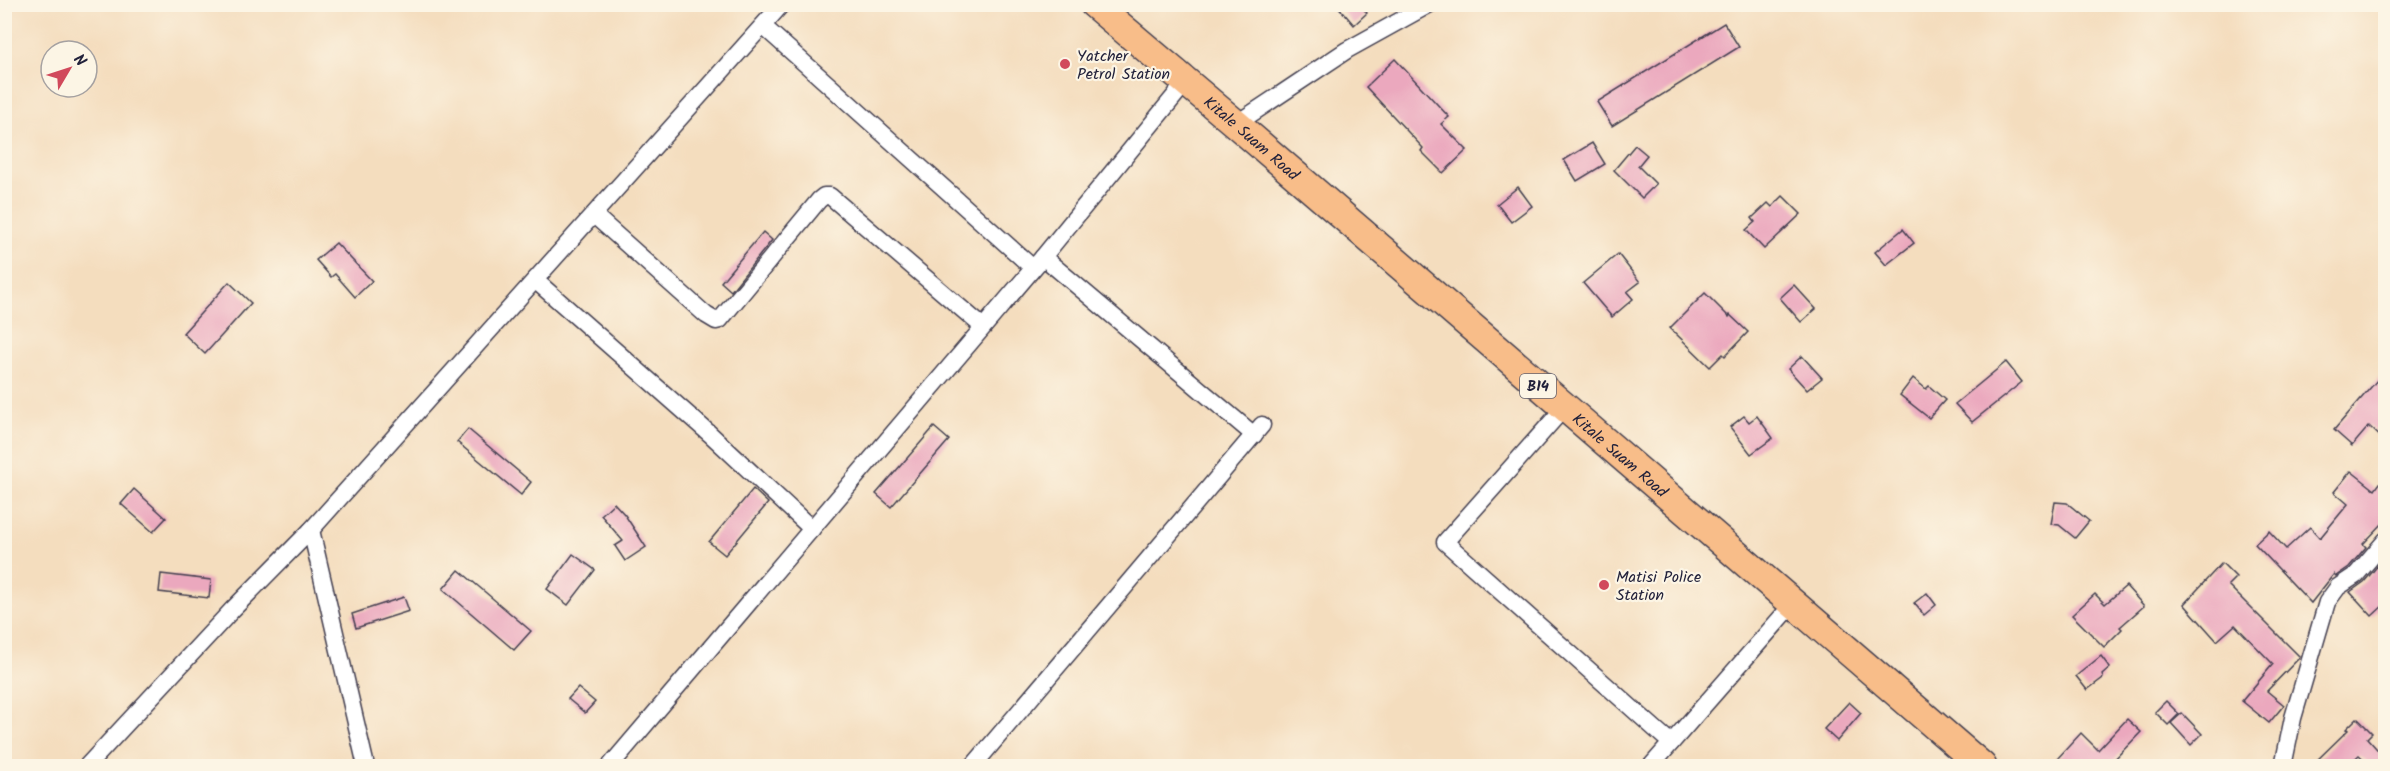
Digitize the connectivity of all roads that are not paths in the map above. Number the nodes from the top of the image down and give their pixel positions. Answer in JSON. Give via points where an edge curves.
{"nodes":[{"id":1,"x":782,"y":4,"type":"edge"},
{"id":2,"x":1094,"y":4,"type":"edge"},
{"id":3,"x":1430,"y":4,"type":"edge"},
{"id":4,"x":763,"y":26,"type":"junction"},
{"id":5,"x":1186,"y":82,"type":"junction"},
{"id":6,"x":1236,"y":124,"type":"junction"},
{"id":7,"x":594,"y":215,"type":"junction"},
{"id":8,"x":1038,"y":262,"type":"junction"},
{"id":9,"x":535,"y":280,"type":"junction"},
{"id":10,"x":983,"y":327,"type":"junction"},
{"id":11,"x":1564,"y":408,"type":"junction"},
{"id":12,"x":812,"y":529,"type":"junction"},
{"id":13,"x":311,"y":530,"type":"junction"},
{"id":14,"x":2385,"y":540,"type":"edge"},
{"id":15,"x":1792,"y":605,"type":"junction"},
{"id":16,"x":1671,"y":743,"type":"junction"},
{"id":17,"x":87,"y":766,"type":"edge"},
{"id":18,"x":366,"y":766,"type":"edge"},
{"id":19,"x":610,"y":766,"type":"edge"},
{"id":20,"x":973,"y":766,"type":"edge"},
{"id":21,"x":1651,"y":766,"type":"edge"},
{"id":22,"x":1982,"y":766,"type":"edge"},
{"id":23,"x":2283,"y":766,"type":"edge"}],
"edges":[{"from":1,"to":4,"type":"street"},
{"from":2,"to":5,"type":"highway","name":"Kitale Suam Road","number":"B14"},
{"from":3,"to":6,"type":"street","via":[[1347,51]]},
{"from":4,"to":7,"type":"street"},
{"from":4,"to":8,"type":"street"},
{"from":5,"to":6,"type":"highway","name":"Kitale Suam Road","number":"B14"},
{"from":5,"to":8,"type":"street"},
{"from":6,"to":11,"type":"highway","name":"Kitale Suam Road","number":"B14"},
{"from":7,"to":9,"type":"street"},
{"from":7,"to":10,"type":"street","via":[[716,321],[819,200],[830,196]]},
{"from":8,"to":10,"type":"street"},
{"from":8,"to":20,"type":"street","via":[[1258,430]]},
{"from":9,"to":12,"type":"street"},
{"from":9,"to":13,"type":"street"},
{"from":10,"to":12,"type":"street"},
{"from":11,"to":15,"type":"highway","name":"Kitale Suam Road","number":"B14"},
{"from":11,"to":16,"type":"street","via":[[1445,542]]},
{"from":12,"to":19,"type":"street"},
{"from":13,"to":17,"type":"street"},
{"from":13,"to":18,"type":"street"},
{"from":14,"to":23,"type":"street","via":[[2327,602]]},
{"from":15,"to":16,"type":"street"},
{"from":15,"to":22,"type":"highway","name":"Kitale Suam Road","number":"B14"},
{"from":16,"to":21,"type":"street"}]}
